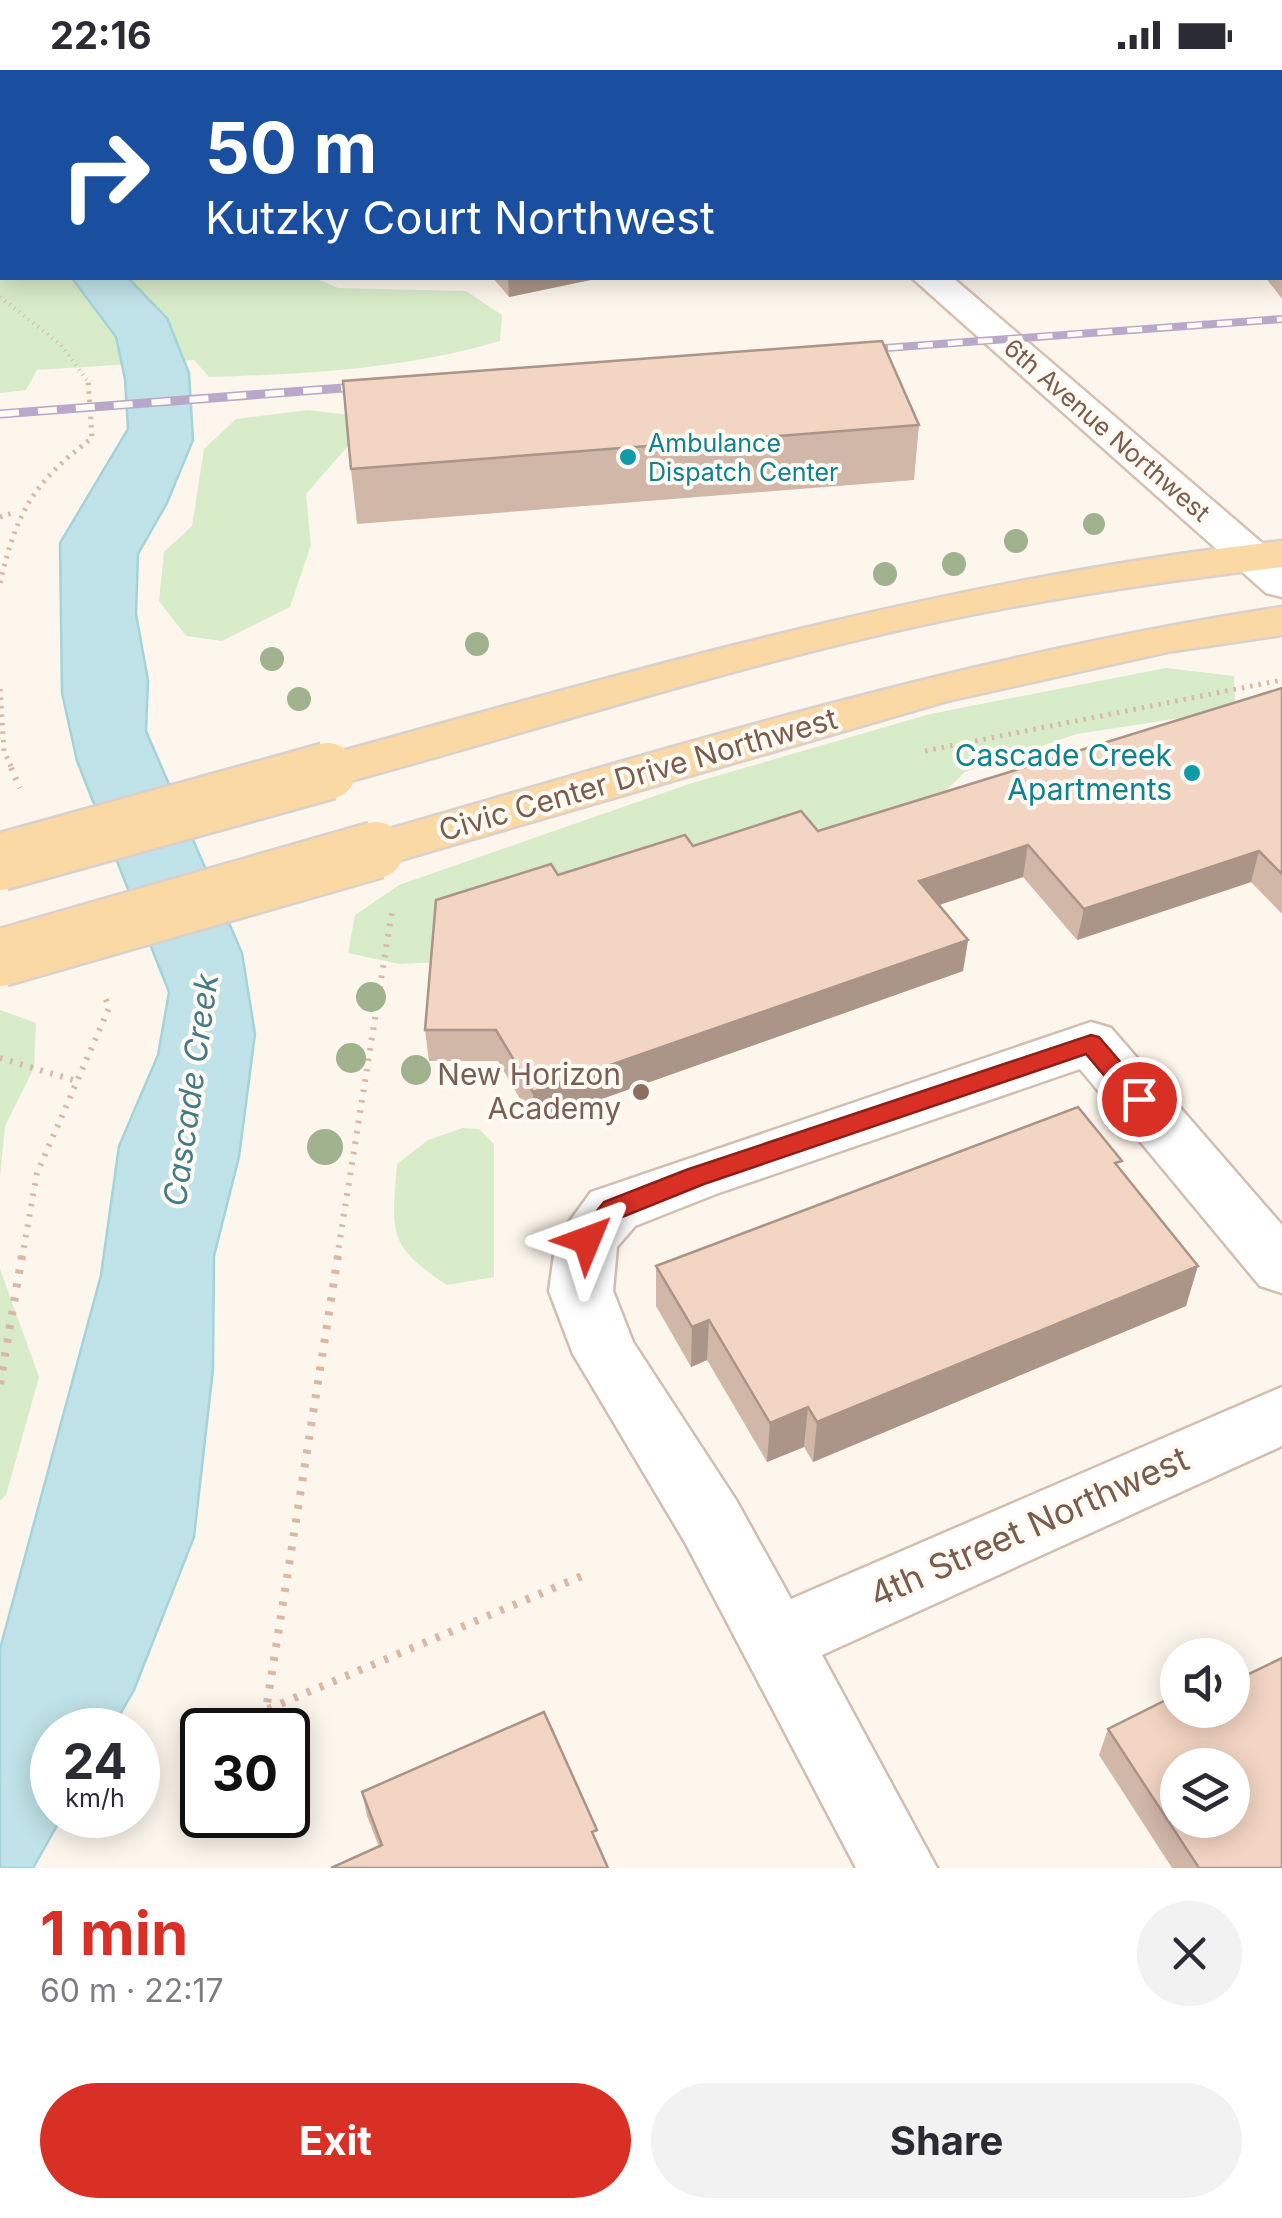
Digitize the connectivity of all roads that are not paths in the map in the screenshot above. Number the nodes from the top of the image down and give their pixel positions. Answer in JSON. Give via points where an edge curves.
{"nodes":[{"id":1,"x":933,"y":280,"type":"edge"},
{"id":2,"x":1272,"y":565,"type":"edge"},
{"id":3,"x":1282,"y":621,"type":"edge"},
{"id":4,"x":0,"y":862,"type":"edge"},
{"id":5,"x":0,"y":958,"type":"edge"},
{"id":6,"x":1282,"y":1268,"type":"edge"},
{"id":7,"x":1282,"y":1414,"type":"edge"},
{"id":8,"x":776,"y":1640,"type":"junction"},
{"id":9,"x":898,"y":1868,"type":"edge"}],
"edges":[{"from":1,"to":2,"type":"street","name":"6th Avenue Northwest"},
{"from":2,"to":4,"type":"main road","bridge":true,"via":[[1059,584],[902,616]]},
{"from":3,"to":5,"type":"main road","name":"Civic Center Drive Northwest","bridge":true,"via":[[1030,664]]},
{"from":6,"to":8,"type":"street","via":[[1091,1043],[613,1210],[587,1240],[581,1290],[606,1354]]},
{"from":7,"to":8,"type":"street","name":"4th Street Northwest"},
{"from":8,"to":9,"type":"street"}]}
